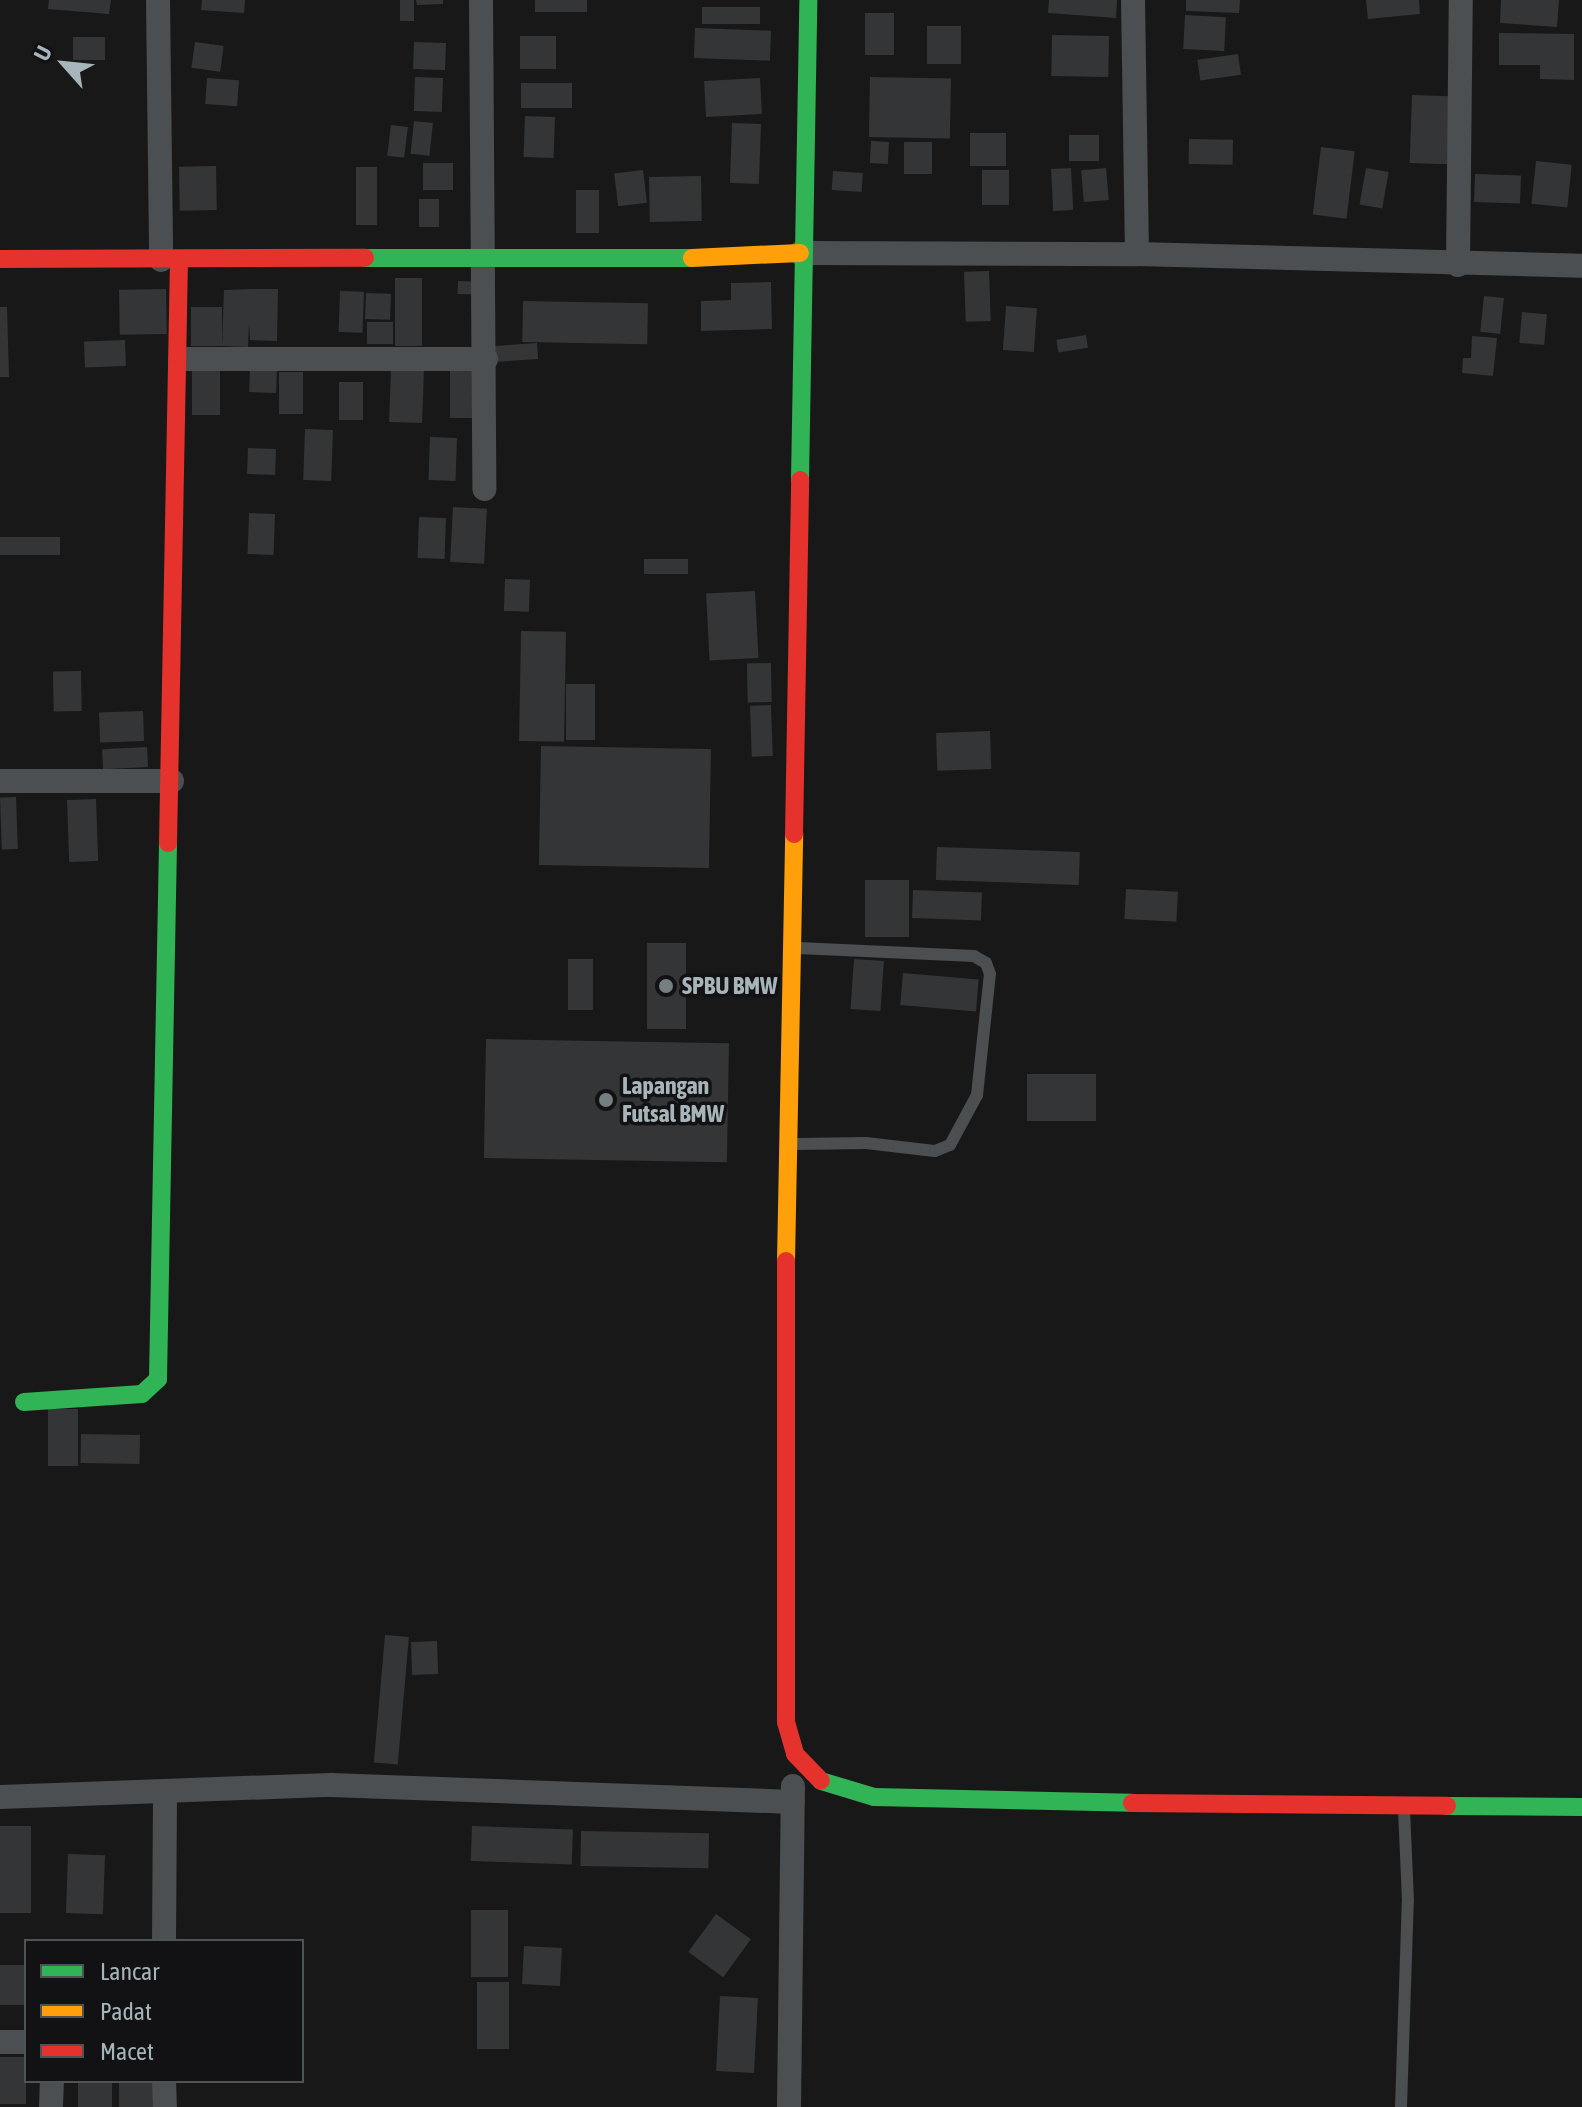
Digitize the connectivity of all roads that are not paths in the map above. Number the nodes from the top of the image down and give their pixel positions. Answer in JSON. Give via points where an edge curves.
{"nodes":[{"id":1,"x":158,"y":0,"type":"edge"},
{"id":2,"x":481,"y":0,"type":"edge"},
{"id":3,"x":808,"y":0,"type":"edge"},
{"id":4,"x":1133,"y":0,"type":"edge"},
{"id":5,"x":1461,"y":0,"type":"edge"},
{"id":6,"x":800,"y":253,"type":"junction"},
{"id":7,"x":1137,"y":254,"type":"junction"},
{"id":8,"x":486,"y":258,"type":"junction"},
{"id":9,"x":0,"y":259,"type":"edge"},
{"id":10,"x":170,"y":260,"type":"junction"},
{"id":11,"x":1458,"y":265,"type":"junction"},
{"id":12,"x":1582,"y":266,"type":"edge"},
{"id":13,"x":180,"y":359,"type":"junction"},
{"id":14,"x":486,"y":359,"type":"junction"},
{"id":15,"x":484,"y":489,"type":"dead end"},
{"id":16,"x":0,"y":781,"type":"edge"},
{"id":17,"x":172,"y":781,"type":"junction"},
{"id":18,"x":795,"y":948,"type":"junction"},
{"id":19,"x":790,"y":1144,"type":"junction"},
{"id":20,"x":24,"y":1402,"type":"dead end"},
{"id":21,"x":795,"y":1754,"type":"junction"},
{"id":22,"x":165,"y":1791,"type":"junction"},
{"id":23,"x":0,"y":1797,"type":"edge"},
{"id":24,"x":793,"y":1802,"type":"junction"},
{"id":25,"x":1404,"y":1807,"type":"junction"},
{"id":26,"x":1582,"y":1807,"type":"edge"},
{"id":27,"x":164,"y":1939,"type":"edge"},
{"id":28,"x":0,"y":2042,"type":"edge"},
{"id":29,"x":24,"y":2042,"type":"edge"},
{"id":30,"x":52,"y":2083,"type":"edge"},
{"id":31,"x":164,"y":2083,"type":"edge"},
{"id":32,"x":51,"y":2107,"type":"edge"},
{"id":33,"x":165,"y":2107,"type":"edge"},
{"id":34,"x":789,"y":2107,"type":"edge"},
{"id":35,"x":1401,"y":2107,"type":"edge"}],
"edges":[{"from":1,"to":10,"type":"street"},
{"from":2,"to":8,"type":"street","via":[[480,169]]},
{"from":3,"to":6,"type":"main road"},
{"from":4,"to":7,"type":"street"},
{"from":5,"to":11,"type":"street"},
{"from":6,"to":7,"type":"street"},
{"from":6,"to":8,"type":"main road"},
{"from":6,"to":18,"type":"main road"},
{"from":7,"to":11,"type":"street"},
{"from":8,"to":10,"type":"main road"},
{"from":8,"to":14,"type":"street"},
{"from":9,"to":10,"type":"main road"},
{"from":10,"to":13,"type":"main road"},
{"from":11,"to":12,"type":"street"},
{"from":13,"to":14,"type":"street"},
{"from":13,"to":17,"type":"main road"},
{"from":14,"to":15,"type":"street"},
{"from":16,"to":17,"type":"street"},
{"from":17,"to":20,"type":"main road","via":[[157,1385],[142,1394]]},
{"from":18,"to":19,"type":"main road"},
{"from":18,"to":19,"type":"lane","via":[[974,956],[983,960],[990,974],[977,1095],[950,1145],[935,1151],[866,1143]]},
{"from":19,"to":21,"type":"main road","via":[[784,1642],[786,1722]]},
{"from":21,"to":24,"type":"street"},
{"from":21,"to":25,"type":"main road","via":[[808,1772],[829,1786],[874,1797]]},
{"from":22,"to":23,"type":"street"},
{"from":22,"to":24,"type":"street","via":[[432,1786]]},
{"from":22,"to":27,"type":"street"},
{"from":24,"to":34,"type":"street"},
{"from":25,"to":26,"type":"main road"},
{"from":25,"to":35,"type":"lane","via":[[1408,1901]]},
{"from":28,"to":29,"type":"street"},
{"from":30,"to":32,"type":"street"},
{"from":31,"to":33,"type":"street"}]}
